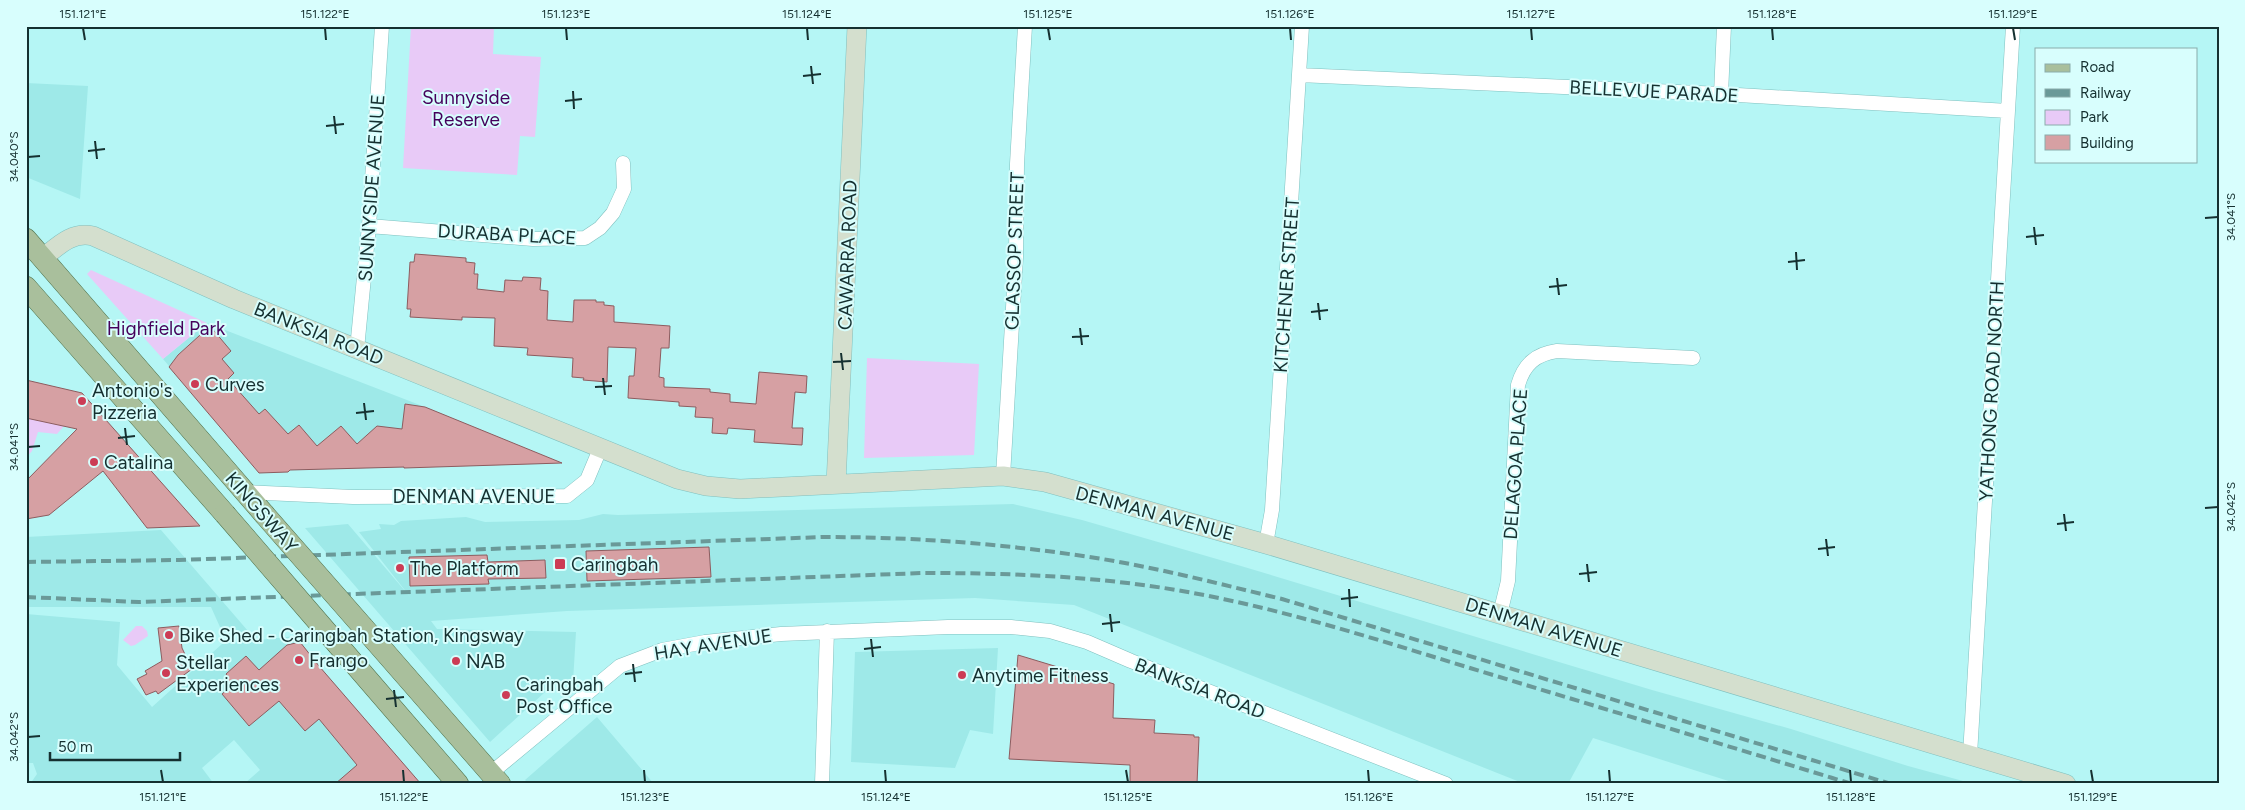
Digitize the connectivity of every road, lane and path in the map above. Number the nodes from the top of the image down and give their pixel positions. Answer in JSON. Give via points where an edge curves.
{"nodes":[{"id":1,"x":382,"y":26,"type":"edge"},
{"id":2,"x":856,"y":26,"type":"edge"},
{"id":3,"x":1025,"y":26,"type":"edge"},
{"id":4,"x":1302,"y":26,"type":"edge"},
{"id":5,"x":1724,"y":26,"type":"edge"},
{"id":6,"x":2013,"y":26,"type":"edge"},
{"id":7,"x":1299,"y":75,"type":"junction"},
{"id":8,"x":1721,"y":94,"type":"junction"},
{"id":9,"x":2008,"y":111,"type":"junction"},
{"id":10,"x":623,"y":163,"type":"dead end"},
{"id":11,"x":369,"y":226,"type":"junction"},
{"id":12,"x":26,"y":239,"type":"edge"},
{"id":13,"x":43,"y":258,"type":"junction"},
{"id":14,"x":26,"y":287,"type":"edge"},
{"id":15,"x":357,"y":349,"type":"junction"},
{"id":16,"x":1693,"y":358,"type":"dead end"},
{"id":17,"x":600,"y":449,"type":"junction"},
{"id":18,"x":1003,"y":476,"type":"junction"},
{"id":19,"x":836,"y":484,"type":"junction"},
{"id":20,"x":244,"y":492,"type":"junction"},
{"id":21,"x":1266,"y":544,"type":"junction"},
{"id":22,"x":1500,"y":614,"type":"junction"},
{"id":23,"x":827,"y":631,"type":"junction"},
{"id":24,"x":1970,"y":755,"type":"junction"},
{"id":25,"x":490,"y":780,"type":"edge"},
{"id":26,"x":458,"y":784,"type":"edge"},
{"id":27,"x":822,"y":784,"type":"edge"},
{"id":28,"x":1446,"y":784,"type":"edge"},
{"id":29,"x":2066,"y":784,"type":"edge"}],
"edges":[{"from":1,"to":11,"type":"street","name":"SUNNYSIDE AVENUE"},
{"from":2,"to":19,"type":"street","name":"CAWARRA ROAD"},
{"from":3,"to":18,"type":"street","name":"GLASSOP STREET"},
{"from":4,"to":7,"type":"street","name":"KITCHENER STREET"},
{"from":5,"to":8,"type":"street"},
{"from":6,"to":9,"type":"street","name":"YATHONG ROAD NORTH"},
{"from":7,"to":8,"type":"street","name":"BELLEVUE PARADE"},
{"from":7,"to":21,"type":"street","name":"KITCHENER STREET","via":[[1272,510]]},
{"from":8,"to":9,"type":"street","name":"BELLEVUE PARADE"},
{"from":9,"to":24,"type":"street","name":"YATHONG ROAD NORTH"},
{"from":10,"to":11,"type":"street","name":"DURABA PLACE","via":[[624,189],[613,213],[600,228],[585,238],[533,239]]},
{"from":11,"to":15,"type":"street","name":"SUNNYSIDE AVENUE"},
{"from":12,"to":13,"type":"main road","name":"KINGSWAY"},
{"from":13,"to":15,"type":"street","name":"BANKSIA ROAD","via":[[73,237],[82,234],[93,236]]},
{"from":13,"to":20,"type":"main road","name":"KINGSWAY"},
{"from":14,"to":26,"type":"main road","name":"KINGSWAY","bridge":true},
{"from":15,"to":17,"type":"street","name":"BANKSIA ROAD"},
{"from":16,"to":22,"type":"street","name":"DELAGOA PLACE","via":[[1558,351],[1539,355],[1525,367],[1518,385],[1508,581]]},
{"from":17,"to":19,"type":"street","name":"DENMAN AVENUE","via":[[670,477],[706,486],[740,489]]},
{"from":17,"to":20,"type":"street","name":"DENMAN AVENUE","via":[[587,480],[567,496],[353,498]]},
{"from":18,"to":19,"type":"street","name":"DENMAN AVENUE"},
{"from":18,"to":21,"type":"street","name":"DENMAN AVENUE","via":[[1045,482]]},
{"from":20,"to":25,"type":"main road","name":"KINGSWAY","bridge":true},
{"from":21,"to":22,"type":"street","name":"DENMAN AVENUE"},
{"from":22,"to":24,"type":"street","name":"DENMAN AVENUE"},
{"from":23,"to":25,"type":"street","name":"HAY AVENUE","via":[[705,642],[662,650],[620,666]]},
{"from":23,"to":27,"type":"street"},
{"from":23,"to":28,"type":"street","name":"BANKSIA ROAD","via":[[1011,627],[1050,631],[1087,642]]},
{"from":24,"to":29,"type":"street","name":"DENMAN AVENUE"}]}
